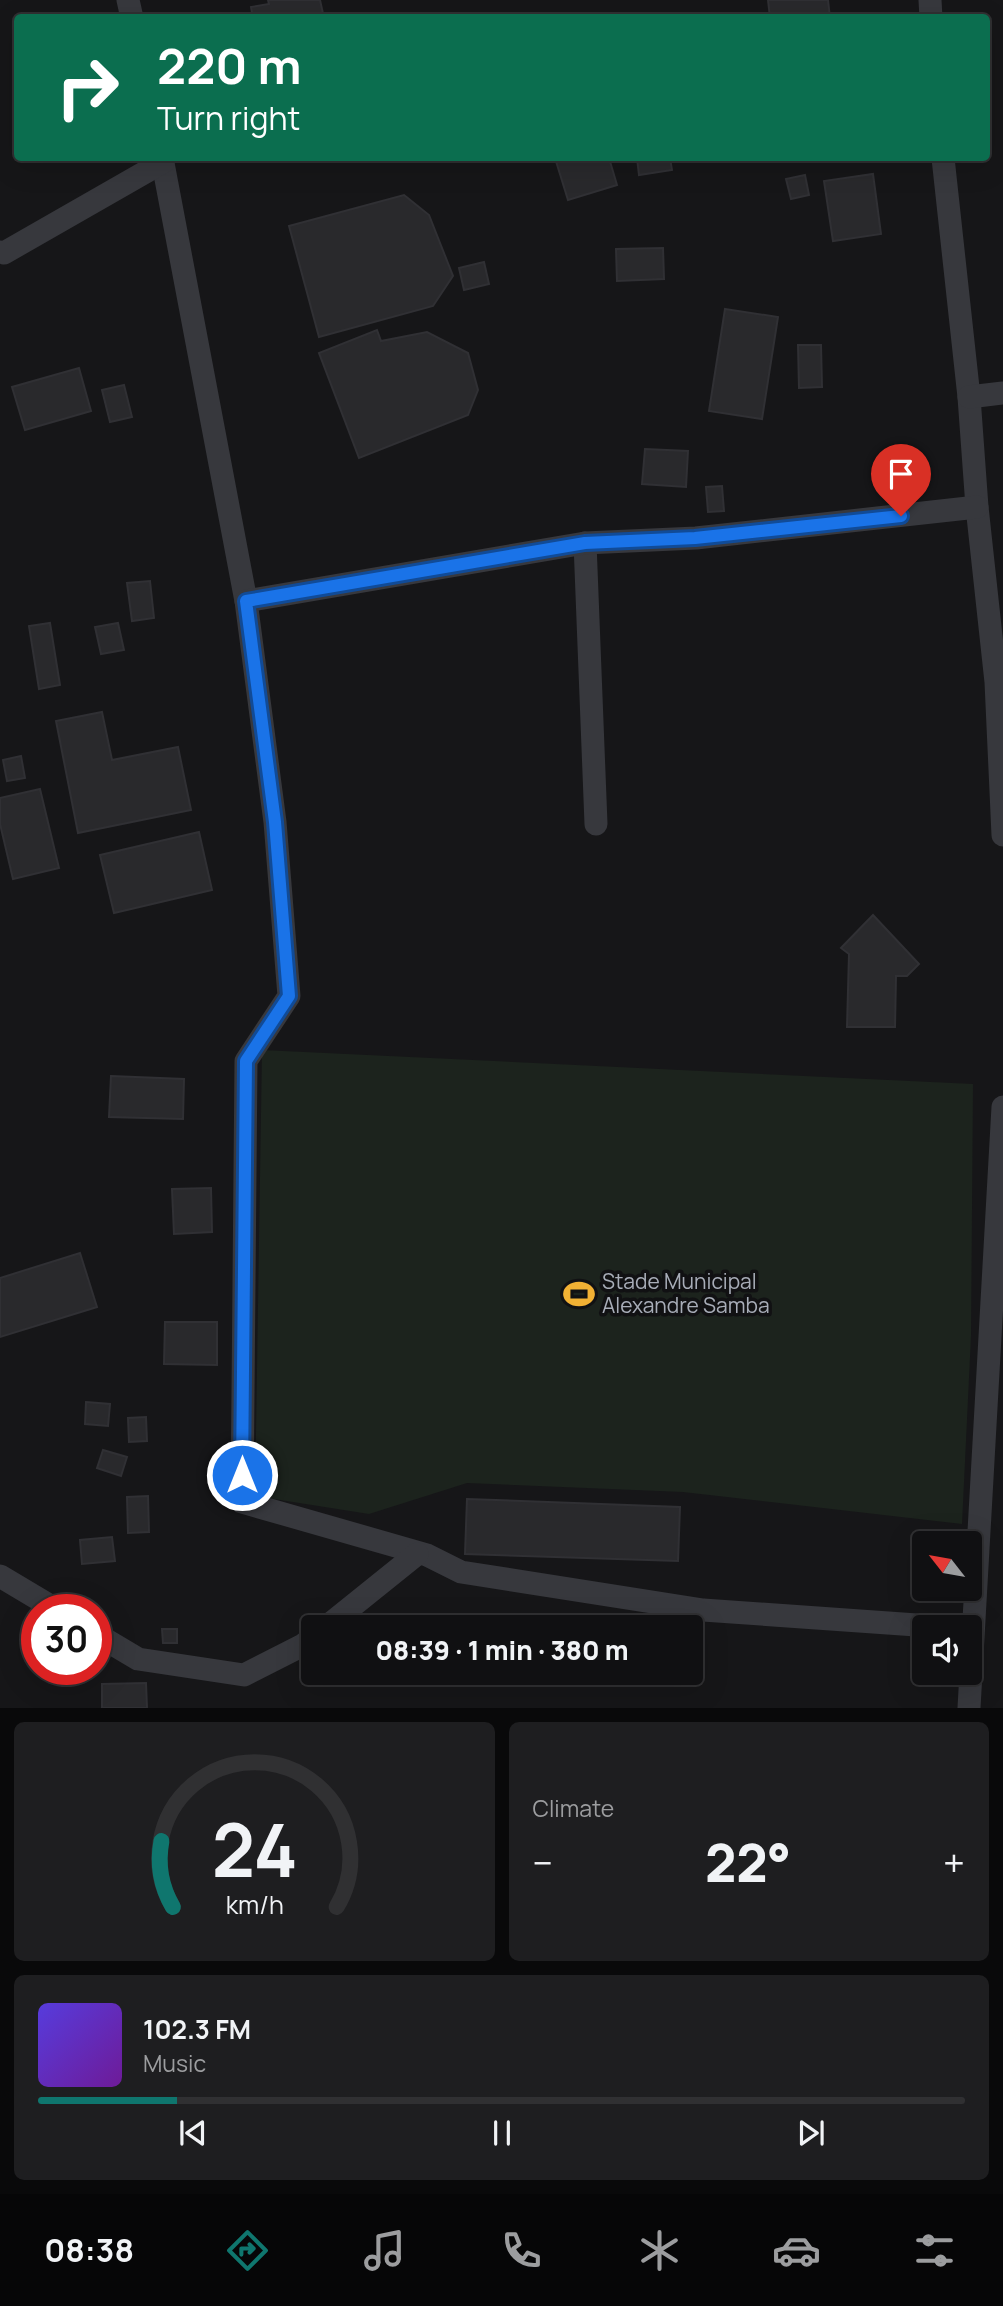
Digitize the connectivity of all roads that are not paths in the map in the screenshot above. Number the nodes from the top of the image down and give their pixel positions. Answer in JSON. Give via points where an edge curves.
{"nodes":[{"id":1,"x":160,"y":161,"type":"edge"},
{"id":2,"x":162,"y":161,"type":"edge"},
{"id":3,"x":943,"y":161,"type":"edge"},
{"id":4,"x":0,"y":252,"type":"edge"},
{"id":5,"x":1003,"y":393,"type":"edge"},
{"id":6,"x":969,"y":397,"type":"junction"},
{"id":7,"x":977,"y":507,"type":"junction"},
{"id":8,"x":585,"y":543,"type":"junction"},
{"id":9,"x":246,"y":601,"type":"junction"},
{"id":10,"x":596,"y":824,"type":"dead end"},
{"id":11,"x":1003,"y":835,"type":"edge"},
{"id":12,"x":1003,"y":1107,"type":"edge"},
{"id":13,"x":417,"y":1554,"type":"junction"},
{"id":14,"x":0,"y":1576,"type":"edge"},
{"id":15,"x":30,"y":1594,"type":"edge"},
{"id":16,"x":341,"y":1615,"type":"edge"},
{"id":17,"x":969,"y":1615,"type":"edge"},
{"id":18,"x":912,"y":1624,"type":"edge"},
{"id":19,"x":112,"y":1644,"type":"edge"},
{"id":20,"x":301,"y":1646,"type":"edge"},
{"id":21,"x":969,"y":1685,"type":"edge"},
{"id":22,"x":969,"y":1707,"type":"edge"}],
"edges":[{"from":1,"to":4,"type":"street"},
{"from":2,"to":9,"type":"street"},
{"from":3,"to":6,"type":"street"},
{"from":5,"to":6,"type":"street"},
{"from":6,"to":7,"type":"street"},
{"from":7,"to":8,"type":"street","via":[[695,538]]},
{"from":7,"to":11,"type":"street","via":[[996,682]]},
{"from":8,"to":9,"type":"street"},
{"from":8,"to":10,"type":"street"},
{"from":9,"to":13,"type":"street","via":[[275,822],[289,996],[246,1061],[242,1502]]},
{"from":12,"to":17,"type":"street"},
{"from":13,"to":16,"type":"street"},
{"from":13,"to":18,"type":"street","via":[[461,1572],[702,1610]]},
{"from":14,"to":15,"type":"street"},
{"from":19,"to":20,"type":"street","via":[[138,1659],[244,1675]]},
{"from":21,"to":22,"type":"street"}]}
